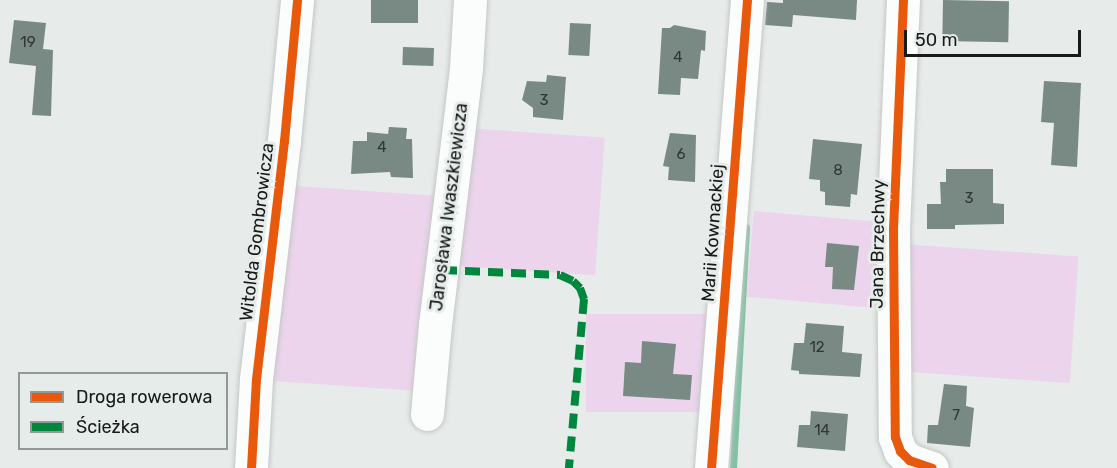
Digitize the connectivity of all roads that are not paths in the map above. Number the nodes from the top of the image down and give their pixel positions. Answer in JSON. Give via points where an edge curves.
{"nodes":[{"id":1,"x":297,"y":0,"type":"edge"},
{"id":2,"x":470,"y":0,"type":"edge"},
{"id":3,"x":747,"y":0,"type":"edge"},
{"id":4,"x":903,"y":0,"type":"edge"},
{"id":5,"x":428,"y":414,"type":"dead end"},
{"id":6,"x":251,"y":468,"type":"edge"},
{"id":7,"x":711,"y":468,"type":"edge"},
{"id":8,"x":932,"y":468,"type":"edge"}],
"edges":[{"from":1,"to":6,"type":"street","name":"Witolda Gombrowicza","via":[[256,379]]},
{"from":2,"to":5,"type":"street","name":"Jarosława Iwaszkiewicza"},
{"from":3,"to":7,"type":"street","name":"Marii Kownackiej"},
{"from":4,"to":8,"type":"street","name":"Jana Brzechwy","via":[[893,228],[895,437],[900,451],[909,460]]}]}
